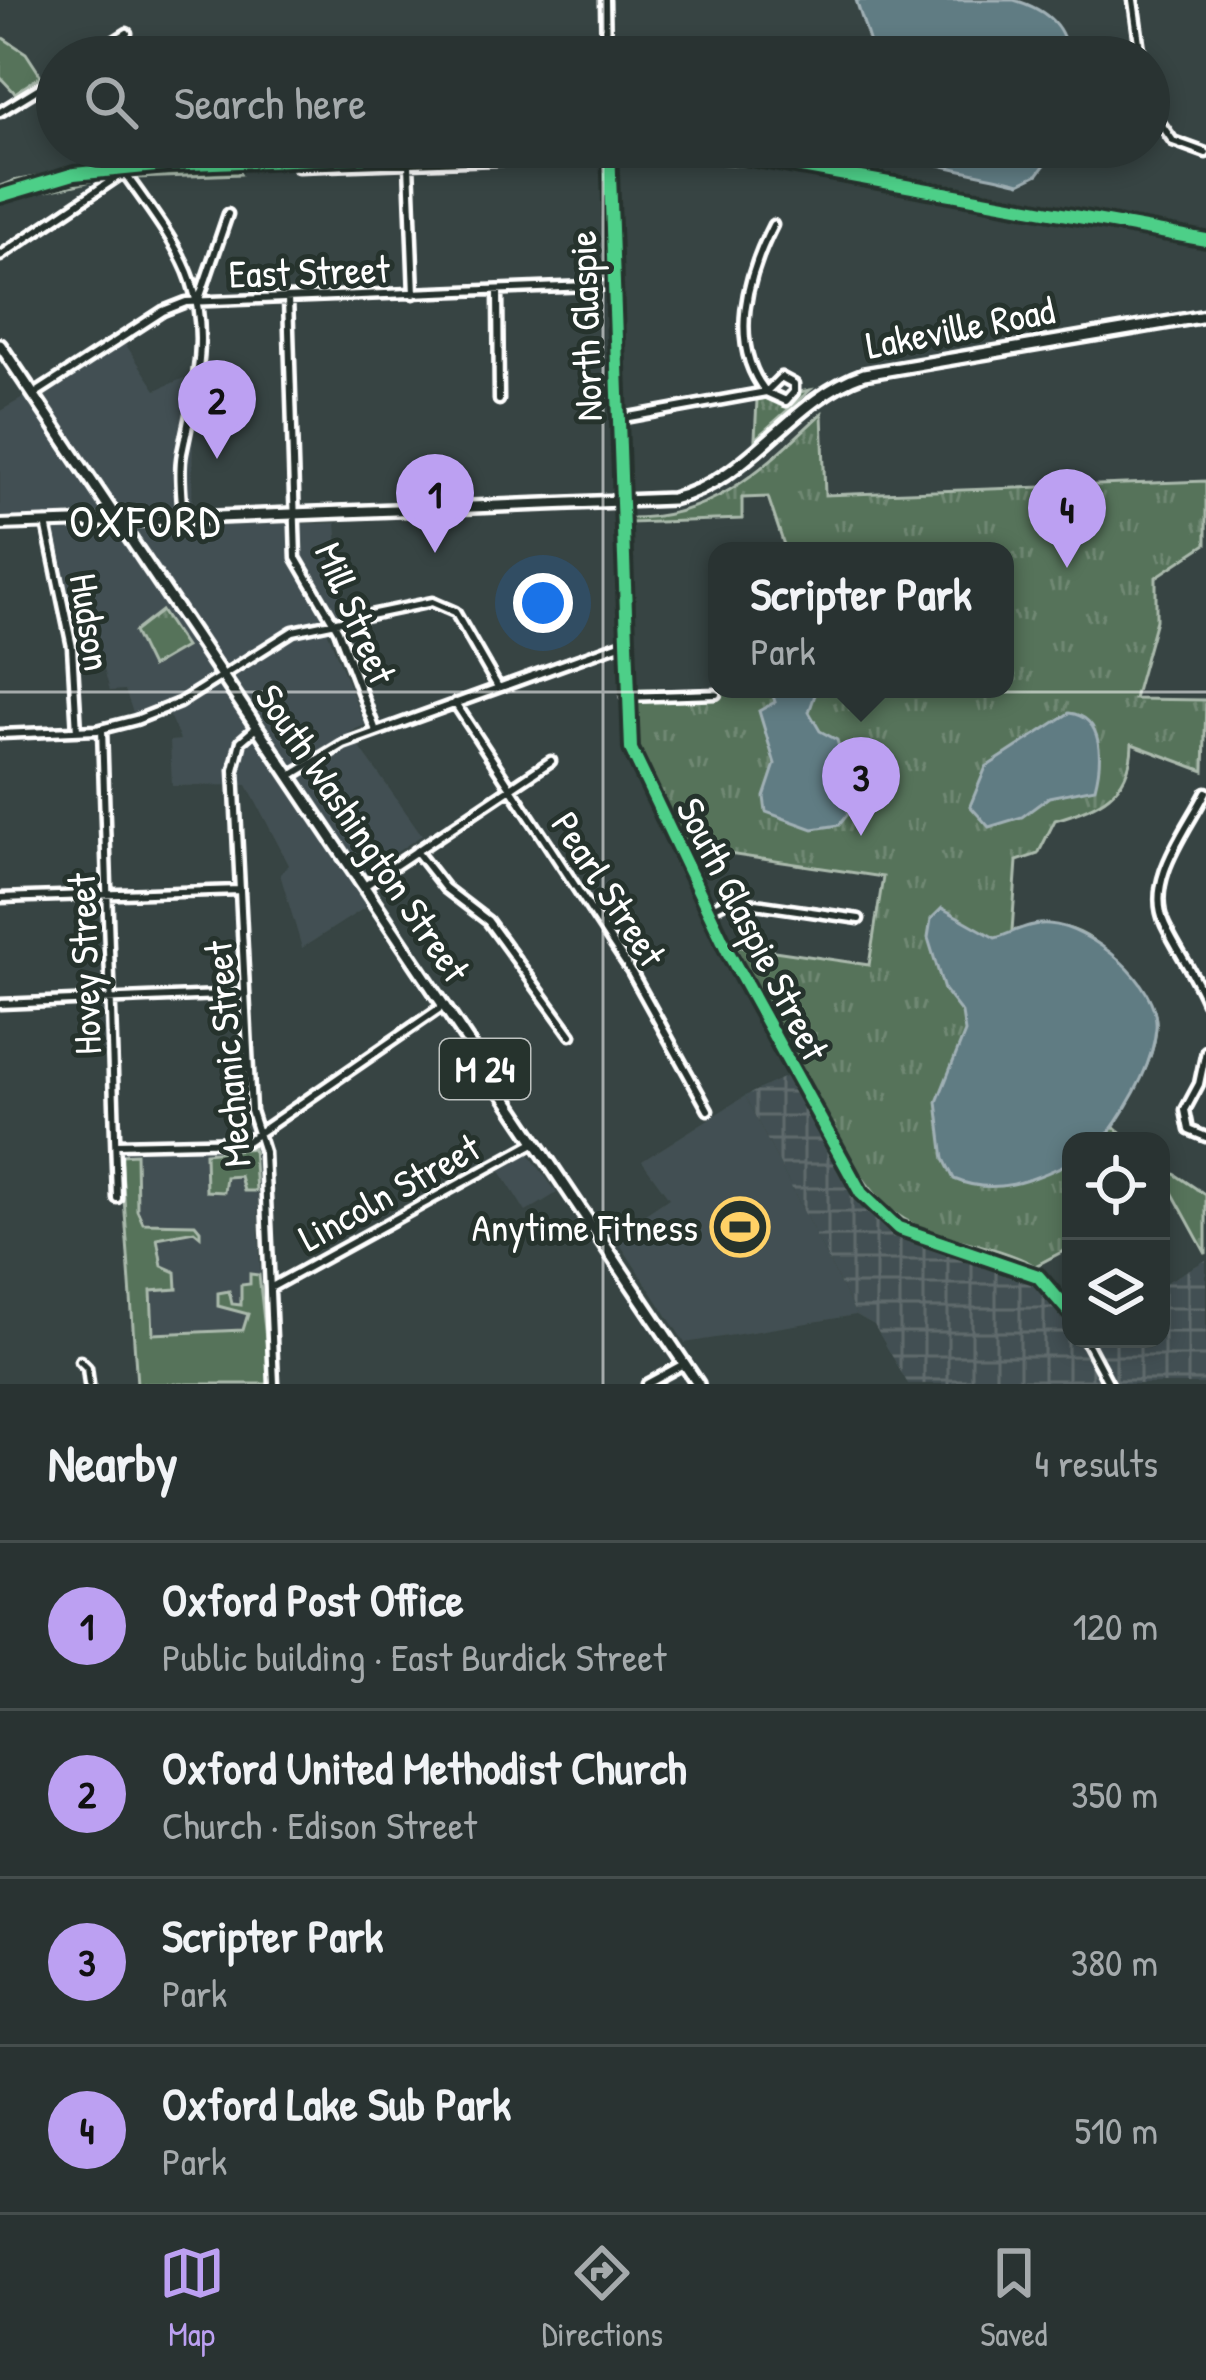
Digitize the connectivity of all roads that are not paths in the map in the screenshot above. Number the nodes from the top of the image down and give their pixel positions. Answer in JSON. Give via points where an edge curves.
{"nodes":[{"id":1,"x":605,"y":0,"type":"edge"},
{"id":2,"x":1133,"y":0,"type":"edge"},
{"id":3,"x":127,"y":33,"type":"dead end"},
{"id":4,"x":122,"y":36,"type":"edge"},
{"id":5,"x":606,"y":36,"type":"edge"},
{"id":6,"x":1138,"y":36,"type":"edge"},
{"id":7,"x":36,"y":90,"type":"edge"},
{"id":8,"x":0,"y":112,"type":"edge"},
{"id":9,"x":1170,"y":137,"type":"edge"},
{"id":10,"x":1206,"y":154,"type":"edge"},
{"id":11,"x":120,"y":168,"type":"edge"},
{"id":12,"x":410,"y":168,"type":"edge"},
{"id":13,"x":609,"y":168,"type":"edge"},
{"id":14,"x":123,"y":173,"type":"junction"},
{"id":15,"x":228,"y":214,"type":"dead end"},
{"id":16,"x":773,"y":225,"type":"dead end"},
{"id":17,"x":0,"y":256,"type":"edge"},
{"id":18,"x":613,"y":285,"type":"junction"},
{"id":19,"x":498,"y":290,"type":"junction"},
{"id":20,"x":414,"y":294,"type":"junction"},
{"id":21,"x":288,"y":298,"type":"junction"},
{"id":22,"x":198,"y":302,"type":"junction"},
{"id":23,"x":1206,"y":316,"type":"edge"},
{"id":24,"x":0,"y":345,"type":"edge"},
{"id":25,"x":766,"y":392,"type":"junction"},
{"id":26,"x":33,"y":394,"type":"junction"},
{"id":27,"x":499,"y":400,"type":"dead end"},
{"id":28,"x":618,"y":419,"type":"junction"},
{"id":29,"x":619,"y":503,"type":"junction"},
{"id":30,"x":294,"y":514,"type":"junction"},
{"id":31,"x":183,"y":518,"type":"junction"},
{"id":32,"x":117,"y":520,"type":"junction"},
{"id":33,"x":46,"y":523,"type":"junction"},
{"id":34,"x":0,"y":525,"type":"edge"},
{"id":35,"x":333,"y":621,"type":"junction"},
{"id":36,"x":623,"y":643,"type":"junction"},
{"id":37,"x":222,"y":677,"type":"junction"},
{"id":38,"x":499,"y":687,"type":"junction"},
{"id":39,"x":708,"y":694,"type":"edge"},
{"id":40,"x":626,"y":697,"type":"junction"},
{"id":41,"x":455,"y":703,"type":"junction"},
{"id":42,"x":256,"y":728,"type":"junction"},
{"id":43,"x":102,"y":729,"type":"junction"},
{"id":44,"x":77,"y":731,"type":"junction"},
{"id":45,"x":376,"y":731,"type":"junction"},
{"id":46,"x":0,"y":734,"type":"edge"},
{"id":47,"x":551,"y":761,"type":"dead end"},
{"id":48,"x":289,"y":777,"type":"junction"},
{"id":49,"x":512,"y":787,"type":"junction"},
{"id":50,"x":1206,"y":792,"type":"edge"},
{"id":51,"x":416,"y":851,"type":"junction"},
{"id":52,"x":362,"y":886,"type":"junction"},
{"id":53,"x":240,"y":890,"type":"junction"},
{"id":54,"x":109,"y":894,"type":"junction"},
{"id":55,"x":0,"y":898,"type":"edge"},
{"id":56,"x":706,"y":911,"type":"junction"},
{"id":57,"x":859,"y":920,"type":"dead end"},
{"id":58,"x":245,"y":994,"type":"junction"},
{"id":59,"x":112,"y":999,"type":"junction"},
{"id":60,"x":1206,"y":1002,"type":"edge"},
{"id":61,"x":0,"y":1004,"type":"edge"},
{"id":62,"x":442,"y":1006,"type":"junction"},
{"id":63,"x":571,"y":1035,"type":"dead end"},
{"id":64,"x":1206,"y":1051,"type":"edge"},
{"id":65,"x":708,"y":1110,"type":"dead end"},
{"id":66,"x":258,"y":1132,"type":"junction"},
{"id":67,"x":1206,"y":1137,"type":"edge"},
{"id":68,"x":534,"y":1142,"type":"junction"},
{"id":69,"x":117,"y":1144,"type":"junction"},
{"id":70,"x":117,"y":1198,"type":"dead end"},
{"id":71,"x":270,"y":1288,"type":"junction"},
{"id":72,"x":1062,"y":1304,"type":"edge"},
{"id":73,"x":1090,"y":1348,"type":"edge"},
{"id":74,"x":80,"y":1360,"type":"dead end"},
{"id":75,"x":682,"y":1361,"type":"junction"},
{"id":76,"x":89,"y":1384,"type":"edge"},
{"id":77,"x":274,"y":1384,"type":"edge"},
{"id":78,"x":647,"y":1384,"type":"edge"},
{"id":79,"x":698,"y":1384,"type":"edge"},
{"id":80,"x":1109,"y":1384,"type":"edge"}],
"edges":[{"from":1,"to":5,"type":"street"},
{"from":2,"to":6,"type":"street"},
{"from":3,"to":4,"type":"street"},
{"from":7,"to":8,"type":"street"},
{"from":9,"to":10,"type":"street"},
{"from":11,"to":14,"type":"street"},
{"from":12,"to":20,"type":"street"},
{"from":13,"to":18,"type":"street","name":"North Glaspie"},
{"from":14,"to":17,"type":"street"},
{"from":14,"to":22,"type":"street"},
{"from":15,"to":22,"type":"street"},
{"from":16,"to":25,"type":"street","via":[[745,313],[750,356]]},
{"from":18,"to":19,"type":"street","name":"East Street"},
{"from":18,"to":28,"type":"street","name":"North Glaspie"},
{"from":19,"to":20,"type":"street","name":"East Street"},
{"from":19,"to":27,"type":"street"},
{"from":20,"to":21,"type":"street","name":"East Street"},
{"from":21,"to":22,"type":"street","name":"East Street"},
{"from":21,"to":30,"type":"street","name":"Mill Street"},
{"from":22,"to":26,"type":"street","name":"East Street","via":[[163,311]]},
{"from":22,"to":31,"type":"street","via":[[202,369],[182,449]]},
{"from":23,"to":29,"type":"main road","name":"Lakeville Road","via":[[864,374],[818,398],[717,483],[673,500]]},
{"from":24,"to":26,"type":"main road","number":"M 24"},
{"from":25,"to":25,"type":"street","via":[[786,401],[794,384],[782,377]]},
{"from":25,"to":28,"type":"street"},
{"from":26,"to":32,"type":"main road","number":"M 24"},
{"from":28,"to":29,"type":"street","name":"North Glaspie"},
{"from":29,"to":30,"type":"main road","name":"Lakeville Road"},
{"from":29,"to":36,"type":"street","name":"South Glaspie Street"},
{"from":30,"to":31,"type":"main road","name":"Lakeville Road"},
{"from":30,"to":35,"type":"street","name":"Mill Street","via":[[299,569]]},
{"from":31,"to":32,"type":"main road","name":"Lakeville Road"},
{"from":32,"to":33,"type":"street"},
{"from":32,"to":37,"type":"main road","name":"South Washington Street","number":"M 24"},
{"from":33,"to":34,"type":"street"},
{"from":33,"to":44,"type":"street","name":"Hudson","via":[[73,650]]},
{"from":35,"to":37,"type":"street","via":[[288,633]]},
{"from":35,"to":38,"type":"street","via":[[444,603]]},
{"from":35,"to":45,"type":"street","name":"Mill Street"},
{"from":36,"to":38,"type":"street"},
{"from":36,"to":40,"type":"street","name":"South Glaspie Street"},
{"from":37,"to":42,"type":"main road","name":"South Washington Street","number":"M 24"},
{"from":37,"to":43,"type":"street","via":[[170,707]]},
{"from":38,"to":41,"type":"street"},
{"from":39,"to":40,"type":"street"},
{"from":40,"to":56,"type":"street","name":"South Glaspie Street","via":[[631,749]]},
{"from":41,"to":45,"type":"street"},
{"from":41,"to":49,"type":"street","name":"Pearl Street"},
{"from":42,"to":48,"type":"main road","name":"South Washington Street","number":"M 24"},
{"from":42,"to":53,"type":"street","name":"Mechanic Street","via":[[234,759]]},
{"from":43,"to":44,"type":"street"},
{"from":43,"to":54,"type":"street","name":"Hovey Street"},
{"from":44,"to":46,"type":"street"},
{"from":45,"to":48,"type":"street"},
{"from":47,"to":49,"type":"street"},
{"from":48,"to":52,"type":"main road","name":"South Washington Street","number":"M 24"},
{"from":49,"to":51,"type":"street"},
{"from":49,"to":65,"type":"street","name":"Pearl Street"},
{"from":50,"to":60,"type":"street","via":[[1159,901]]},
{"from":51,"to":52,"type":"street"},
{"from":51,"to":63,"type":"street","via":[[445,888],[484,916]]},
{"from":52,"to":62,"type":"main road","name":"South Washington Street","number":"M 24"},
{"from":53,"to":54,"type":"street"},
{"from":53,"to":58,"type":"street","name":"Mechanic Street"},
{"from":54,"to":55,"type":"street"},
{"from":54,"to":59,"type":"street","name":"Hovey Street"},
{"from":56,"to":57,"type":"street","via":[[728,900]]},
{"from":56,"to":72,"type":"street","name":"South Glaspie Street","via":[[861,1193],[898,1228],[1038,1276]]},
{"from":58,"to":59,"type":"street"},
{"from":58,"to":66,"type":"street","name":"Mechanic Street"},
{"from":59,"to":61,"type":"street"},
{"from":59,"to":69,"type":"street","name":"Hovey Street"},
{"from":62,"to":66,"type":"street"},
{"from":62,"to":68,"type":"main road","name":"South Washington Street","number":"M 24"},
{"from":64,"to":67,"type":"street","via":[[1184,1115],[1190,1130]]},
{"from":66,"to":69,"type":"street","via":[[247,1141]]},
{"from":66,"to":71,"type":"street","name":"Mechanic Street"},
{"from":68,"to":71,"type":"street","name":"Lincoln Street"},
{"from":68,"to":75,"type":"main road","name":"South Washington Street","number":"M 24"},
{"from":69,"to":70,"type":"street","name":"Hovey Street"},
{"from":71,"to":77,"type":"street","name":"Mechanic Street"},
{"from":73,"to":80,"type":"street"},
{"from":74,"to":76,"type":"street"},
{"from":75,"to":78,"type":"street"},
{"from":75,"to":79,"type":"main road","number":"M 24"}]}
